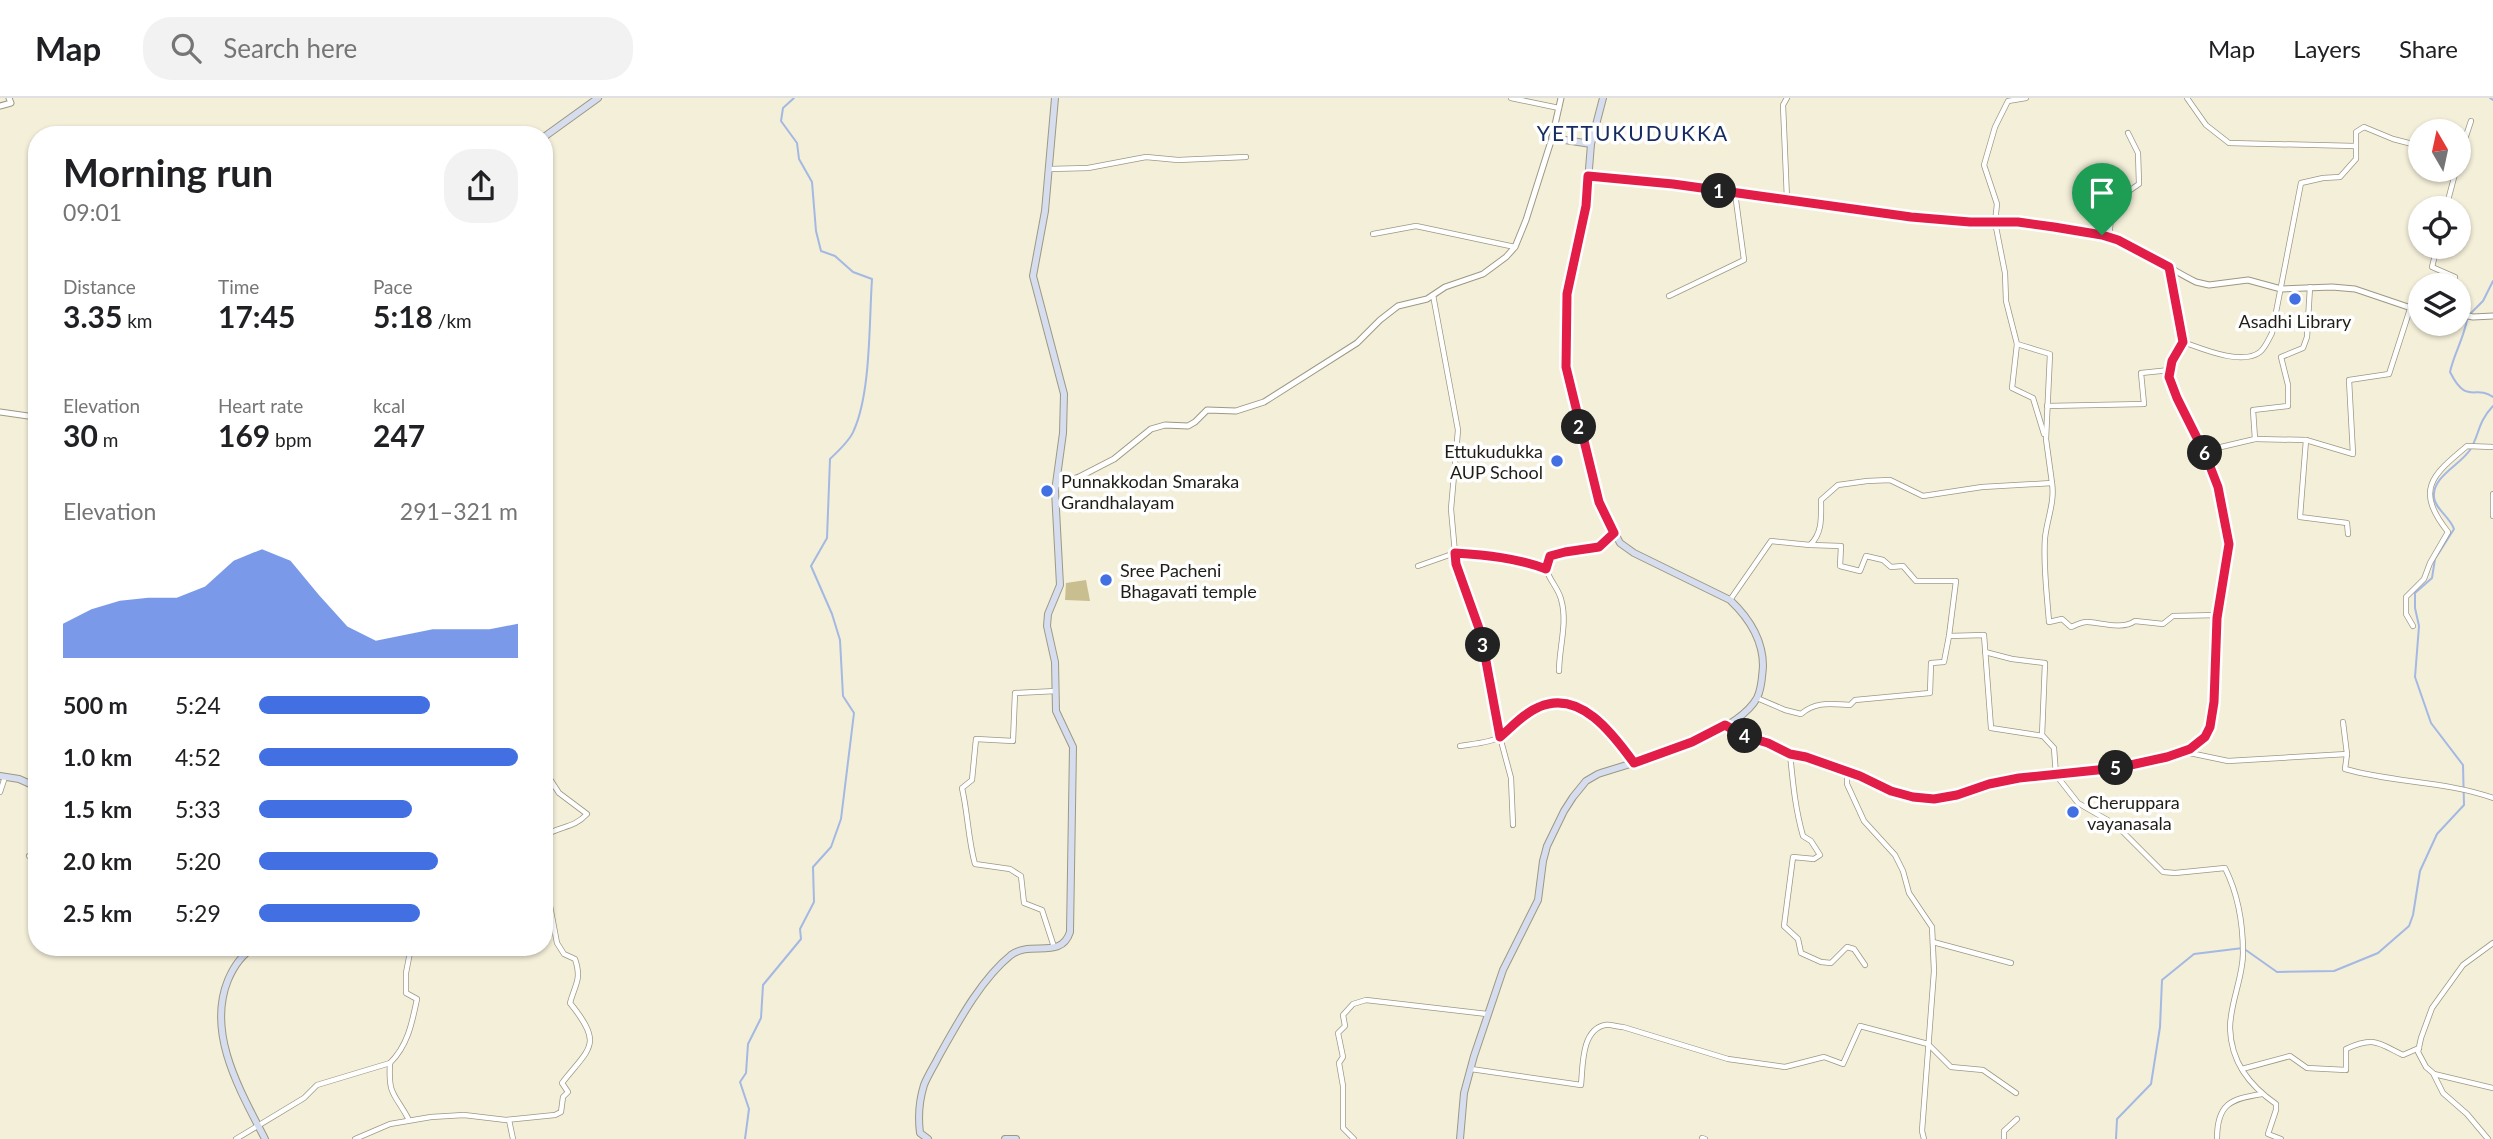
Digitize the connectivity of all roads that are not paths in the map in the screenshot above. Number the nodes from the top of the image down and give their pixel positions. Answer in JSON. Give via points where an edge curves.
{"nodes":[{"id":1,"x":9,"y":98,"type":"edge"},
{"id":2,"x":597,"y":98,"type":"edge"},
{"id":3,"x":1055,"y":98,"type":"edge"},
{"id":4,"x":1511,"y":98,"type":"edge"},
{"id":5,"x":1561,"y":98,"type":"edge"},
{"id":6,"x":1603,"y":98,"type":"edge"},
{"id":7,"x":1787,"y":98,"type":"edge"},
{"id":8,"x":2026,"y":98,"type":"edge"},
{"id":9,"x":2187,"y":98,"type":"edge"},
{"id":10,"x":0,"y":106,"type":"edge"},
{"id":11,"x":1559,"y":107,"type":"junction"},
{"id":12,"x":553,"y":130,"type":"edge"},
{"id":13,"x":2128,"y":133,"type":"dead end"},
{"id":14,"x":1552,"y":138,"type":"junction"},
{"id":15,"x":2408,"y":143,"type":"edge"},
{"id":16,"x":1591,"y":144,"type":"junction"},
{"id":17,"x":2355,"y":145,"type":"junction"},
{"id":18,"x":1246,"y":157,"type":"dead end"},
{"id":19,"x":1050,"y":169,"type":"junction"},
{"id":20,"x":1588,"y":176,"type":"junction"},
{"id":21,"x":1735,"y":193,"type":"junction"},
{"id":22,"x":1787,"y":199,"type":"junction"},
{"id":23,"x":1995,"y":222,"type":"junction"},
{"id":24,"x":1373,"y":234,"type":"dead end"},
{"id":25,"x":2109,"y":237,"type":"junction"},
{"id":26,"x":1515,"y":247,"type":"junction"},
{"id":27,"x":2434,"y":259,"type":"edge"},
{"id":28,"x":2169,"y":267,"type":"junction"},
{"id":29,"x":2446,"y":273,"type":"edge"},
{"id":30,"x":2310,"y":288,"type":"junction"},
{"id":31,"x":2281,"y":289,"type":"junction"},
{"id":32,"x":1433,"y":295,"type":"junction"},
{"id":33,"x":1669,"y":296,"type":"dead end"},
{"id":34,"x":2408,"y":308,"type":"edge"},
{"id":35,"x":2408,"y":315,"type":"edge"},
{"id":36,"x":2493,"y":316,"type":"edge"},
{"id":37,"x":2471,"y":317,"type":"edge"},
{"id":38,"x":2183,"y":342,"type":"junction"},
{"id":39,"x":2017,"y":344,"type":"junction"},
{"id":40,"x":2170,"y":370,"type":"junction"},
{"id":41,"x":2048,"y":406,"type":"junction"},
{"id":42,"x":0,"y":412,"type":"edge"},
{"id":43,"x":28,"y":416,"type":"edge"},
{"id":44,"x":2046,"y":439,"type":"junction"},
{"id":45,"x":2255,"y":439,"type":"junction"},
{"id":46,"x":2306,"y":440,"type":"junction"},
{"id":47,"x":2493,"y":447,"type":"edge"},
{"id":48,"x":2204,"y":451,"type":"junction"},
{"id":49,"x":2052,"y":483,"type":"junction"},
{"id":50,"x":1057,"y":485,"type":"junction"},
{"id":51,"x":2493,"y":494,"type":"edge"},
{"id":52,"x":2493,"y":516,"type":"edge"},
{"id":53,"x":1614,"y":533,"type":"junction"},
{"id":54,"x":2348,"y":534,"type":"dead end"},
{"id":55,"x":1800,"y":545,"type":"junction"},
{"id":56,"x":1455,"y":553,"type":"junction"},
{"id":57,"x":1419,"y":566,"type":"dead end"},
{"id":58,"x":1546,"y":569,"type":"junction"},
{"id":59,"x":1730,"y":600,"type":"junction"},
{"id":60,"x":2218,"y":615,"type":"junction"},
{"id":61,"x":2413,"y":626,"type":"dead end"},
{"id":62,"x":1949,"y":636,"type":"junction"},
{"id":63,"x":1985,"y":652,"type":"junction"},
{"id":64,"x":1559,"y":671,"type":"dead end"},
{"id":65,"x":1056,"y":691,"type":"junction"},
{"id":66,"x":1757,"y":698,"type":"junction"},
{"id":67,"x":2343,"y":722,"type":"dead end"},
{"id":68,"x":1725,"y":725,"type":"junction"},
{"id":69,"x":2042,"y":736,"type":"junction"},
{"id":70,"x":1500,"y":737,"type":"junction"},
{"id":71,"x":1460,"y":746,"type":"dead end"},
{"id":72,"x":2184,"y":752,"type":"junction"},
{"id":73,"x":1790,"y":754,"type":"junction"},
{"id":74,"x":2347,"y":754,"type":"junction"},
{"id":75,"x":1634,"y":763,"type":"junction"},
{"id":76,"x":1847,"y":772,"type":"junction"},
{"id":77,"x":2056,"y":775,"type":"junction"},
{"id":78,"x":3,"y":776,"type":"edge"},
{"id":79,"x":28,"y":784,"type":"edge"},
{"id":80,"x":553,"y":784,"type":"edge"},
{"id":81,"x":0,"y":792,"type":"edge"},
{"id":82,"x":2493,"y":798,"type":"edge"},
{"id":83,"x":1513,"y":825,"type":"dead end"},
{"id":84,"x":553,"y":832,"type":"edge"},
{"id":85,"x":553,"y":922,"type":"edge"},
{"id":86,"x":1933,"y":942,"type":"junction"},
{"id":87,"x":2493,"y":943,"type":"edge"},
{"id":88,"x":1054,"y":948,"type":"junction"},
{"id":89,"x":243,"y":956,"type":"edge"},
{"id":90,"x":409,"y":956,"type":"edge"},
{"id":91,"x":2011,"y":963,"type":"dead end"},
{"id":92,"x":1865,"y":965,"type":"dead end"},
{"id":93,"x":1488,"y":1014,"type":"junction"},
{"id":94,"x":1928,"y":1044,"type":"junction"},
{"id":95,"x":2419,"y":1048,"type":"junction"},
{"id":96,"x":390,"y":1063,"type":"junction"},
{"id":97,"x":1471,"y":1069,"type":"junction"},
{"id":98,"x":2242,"y":1069,"type":"junction"},
{"id":99,"x":2433,"y":1073,"type":"junction"},
{"id":100,"x":2493,"y":1088,"type":"edge"},
{"id":101,"x":2016,"y":1093,"type":"dead end"},
{"id":102,"x":2262,"y":1094,"type":"junction"},
{"id":103,"x":2017,"y":1119,"type":"dead end"},
{"id":104,"x":409,"y":1120,"type":"junction"},
{"id":105,"x":509,"y":1120,"type":"junction"},
{"id":106,"x":258,"y":1126,"type":"junction"},
{"id":107,"x":236,"y":1139,"type":"edge"},
{"id":108,"x":265,"y":1139,"type":"edge"},
{"id":109,"x":355,"y":1139,"type":"edge"},
{"id":110,"x":513,"y":1139,"type":"edge"},
{"id":111,"x":928,"y":1139,"type":"edge"},
{"id":112,"x":1005,"y":1139,"type":"edge"},
{"id":113,"x":1016,"y":1139,"type":"edge"},
{"id":114,"x":1354,"y":1139,"type":"edge"},
{"id":115,"x":1460,"y":1139,"type":"edge"},
{"id":116,"x":1924,"y":1139,"type":"edge"},
{"id":117,"x":2004,"y":1139,"type":"edge"},
{"id":118,"x":2217,"y":1139,"type":"edge"},
{"id":119,"x":2281,"y":1139,"type":"edge"},
{"id":120,"x":2488,"y":1139,"type":"edge"}],
"edges":[{"from":1,"to":10,"type":"street","via":[[10,103]]},
{"from":2,"to":12,"type":"main road"},
{"from":3,"to":19,"type":"main road"},
{"from":4,"to":11,"type":"street"},
{"from":5,"to":11,"type":"street"},
{"from":6,"to":16,"type":"main road"},
{"from":7,"to":22,"type":"street","via":[[1783,105]]},
{"from":8,"to":23,"type":"street","via":[[2008,101],[1984,165],[1997,204]]},
{"from":9,"to":17,"type":"street","via":[[2206,125],[2229,143]]},
{"from":11,"to":14,"type":"street"},
{"from":13,"to":25,"type":"street","via":[[2138,153],[2140,184],[2113,202]]},
{"from":14,"to":16,"type":"main road"},
{"from":14,"to":26,"type":"street"},
{"from":15,"to":17,"type":"street","via":[[2364,127],[2356,132]]},
{"from":16,"to":20,"type":"main road"},
{"from":17,"to":31,"type":"street","via":[[2356,159],[2340,177],[2301,183]]},
{"from":18,"to":19,"type":"street","via":[[1146,158]]},
{"from":19,"to":50,"type":"main road","via":[[1033,276],[1064,394]]},
{"from":20,"to":21,"type":"street"},
{"from":20,"to":53,"type":"main road","via":[[1567,294],[1566,367],[1599,502]]},
{"from":21,"to":22,"type":"street"},
{"from":21,"to":33,"type":"street","via":[[1744,260]]},
{"from":22,"to":23,"type":"street","via":[[1911,217]]},
{"from":23,"to":25,"type":"street"},
{"from":23,"to":39,"type":"street"},
{"from":24,"to":26,"type":"street","via":[[1416,226]]},
{"from":25,"to":28,"type":"street"},
{"from":26,"to":32,"type":"street","via":[[1483,274]]},
{"from":27,"to":29,"type":"street","via":[[2432,267]]},
{"from":28,"to":31,"type":"street","via":[[2209,285],[2248,280]]},
{"from":28,"to":38,"type":"street"},
{"from":30,"to":31,"type":"street"},
{"from":30,"to":34,"type":"street","via":[[2355,289]]},
{"from":30,"to":45,"type":"street","via":[[2303,348],[2281,357],[2288,406],[2253,410]]},
{"from":31,"to":38,"type":"street","via":[[2272,333],[2262,351],[2247,359]]},
{"from":32,"to":50,"type":"street","via":[[1398,306],[1357,343],[1264,402],[1236,411],[1207,410],[1183,427],[1152,429],[1114,459]]},
{"from":32,"to":56,"type":"street","via":[[1458,430],[1451,509]]},
{"from":35,"to":46,"type":"street","via":[[2389,374],[2349,380],[2353,454]]},
{"from":36,"to":37,"type":"street"},
{"from":38,"to":40,"type":"street"},
{"from":39,"to":41,"type":"street","via":[[2050,354]]},
{"from":39,"to":44,"type":"street","via":[[2012,388],[2033,398]]},
{"from":40,"to":41,"type":"street","via":[[2141,373],[2144,404]]},
{"from":40,"to":48,"type":"street","via":[[2177,398]]},
{"from":41,"to":44,"type":"street"},
{"from":42,"to":43,"type":"street"},
{"from":44,"to":49,"type":"street"},
{"from":45,"to":46,"type":"street"},
{"from":45,"to":48,"type":"street"},
{"from":46,"to":54,"type":"street","via":[[2300,517],[2347,523]]},
{"from":47,"to":61,"type":"street","via":[[2469,446],[2439,471],[2430,487],[2430,504],[2448,532],[2424,579],[2406,597],[2406,614]]},
{"from":48,"to":60,"type":"street","via":[[2218,487],[2229,544]]},
{"from":49,"to":55,"type":"street","via":[[1923,496],[1890,480],[1838,485],[1821,500],[1821,525],[1815,541]]},
{"from":49,"to":60,"type":"street","via":[[2044,558],[2049,622],[2062,619],[2071,627],[2085,621],[2163,624],[2173,616]]},
{"from":50,"to":65,"type":"main road","via":[[1060,585],[1047,626]]},
{"from":51,"to":52,"type":"street"},
{"from":53,"to":58,"type":"street","via":[[1599,547],[1550,556]]},
{"from":53,"to":59,"type":"main road","via":[[1634,553]]},
{"from":55,"to":59,"type":"street","via":[[1771,541]]},
{"from":55,"to":62,"type":"street","via":[[1841,546],[1840,566],[1860,571],[1866,556],[1891,567],[1903,566],[1916,581],[1956,581]]},
{"from":56,"to":57,"type":"street"},
{"from":56,"to":58,"type":"street","via":[[1506,557]]},
{"from":56,"to":70,"type":"street","via":[[1481,634]]},
{"from":58,"to":64,"type":"street","via":[[1564,611]]},
{"from":59,"to":66,"type":"main road","via":[[1759,641],[1763,662]]},
{"from":60,"to":72,"type":"street","via":[[2210,727],[2205,737]]},
{"from":62,"to":63,"type":"street","via":[[1984,635]]},
{"from":62,"to":66,"type":"street","via":[[1944,662],[1931,663],[1930,693],[1810,706],[1801,714]]},
{"from":63,"to":69,"type":"street","via":[[1991,729]]},
{"from":63,"to":69,"type":"street","via":[[2045,663]]},
{"from":65,"to":88,"type":"main road","via":[[1056,711],[1073,747],[1074,782],[1070,932],[1067,941]]},
{"from":65,"to":88,"type":"street","via":[[1015,693],[1013,741],[976,739],[972,779],[962,788],[975,864],[1010,869],[1021,876],[1024,903],[1042,910]]},
{"from":66,"to":68,"type":"main road"},
{"from":67,"to":74,"type":"street"},
{"from":68,"to":73,"type":"street"},
{"from":68,"to":75,"type":"main road"},
{"from":69,"to":77,"type":"street","via":[[2054,748]]},
{"from":70,"to":71,"type":"street"},
{"from":70,"to":75,"type":"street","via":[[1537,708],[1562,703],[1584,710],[1613,734]]},
{"from":70,"to":83,"type":"street","via":[[1511,778]]},
{"from":72,"to":74,"type":"street","via":[[2228,761]]},
{"from":72,"to":77,"type":"street","via":[[2117,768]]},
{"from":73,"to":76,"type":"street"},
{"from":73,"to":92,"type":"street","via":[[1803,836],[1820,855],[1814,859],[1793,857],[1784,926],[1798,939],[1801,953],[1832,963],[1847,947],[1854,949]]},
{"from":74,"to":82,"type":"street","via":[[2345,769],[2375,778],[2469,789]]},
{"from":75,"to":93,"type":"main road","via":[[1586,781],[1563,811],[1547,846],[1538,900],[1503,970]]},
{"from":76,"to":77,"type":"street","via":[[1891,791],[1934,799],[2019,778]]},
{"from":76,"to":86,"type":"street","via":[[1847,784],[1864,821],[1895,855],[1909,893],[1932,927]]},
{"from":77,"to":98,"type":"street","via":[[2078,803],[2116,825],[2163,872],[2225,868],[2236,894],[2243,951],[2230,1027]]},
{"from":78,"to":79,"type":"main road"},
{"from":78,"to":81,"type":"street"},
{"from":80,"to":84,"type":"street","via":[[587,814],[579,824]]},
{"from":85,"to":105,"type":"street","via":[[557,943],[564,954],[575,959],[579,982],[570,1003],[591,1039],[587,1053],[562,1083],[568,1092],[561,1112]]},
{"from":86,"to":91,"type":"street"},
{"from":86,"to":94,"type":"street"},
{"from":87,"to":95,"type":"street","via":[[2463,965],[2448,985],[2432,1008]]},
{"from":88,"to":111,"type":"main road","via":[[1022,948],[1011,955],[964,1011],[925,1083],[918,1117],[920,1133]]},
{"from":89,"to":106,"type":"main road","via":[[225,988],[220,1021],[227,1056]]},
{"from":90,"to":96,"type":"street","via":[[406,993],[417,999],[411,1029]]},
{"from":93,"to":97,"type":"main road"},
{"from":93,"to":114,"type":"street","via":[[1366,1000],[1353,1004],[1343,1014],[1345,1026],[1338,1033],[1343,1057],[1339,1063],[1343,1128]]},
{"from":94,"to":97,"type":"street","via":[[1860,1026],[1843,1064],[1824,1058],[1785,1067],[1728,1059],[1605,1025],[1587,1040],[1581,1085]]},
{"from":94,"to":101,"type":"street","via":[[1951,1067],[1983,1070]]},
{"from":94,"to":116,"type":"street"},
{"from":95,"to":98,"type":"street","via":[[2403,1055],[2373,1040],[2346,1049],[2346,1070],[2307,1068],[2290,1056]]},
{"from":95,"to":99,"type":"street"},
{"from":96,"to":104,"type":"street","via":[[389,1084]]},
{"from":96,"to":106,"type":"street","via":[[317,1084],[304,1098]]},
{"from":97,"to":115,"type":"main road"},
{"from":98,"to":102,"type":"street"},
{"from":99,"to":100,"type":"street"},
{"from":99,"to":120,"type":"street","via":[[2443,1093]]},
{"from":102,"to":118,"type":"street","via":[[2224,1107],[2217,1120]]},
{"from":102,"to":119,"type":"street","via":[[2276,1104],[2268,1134]]},
{"from":103,"to":117,"type":"street","via":[[2004,1130]]},
{"from":104,"to":105,"type":"street","via":[[464,1115]]},
{"from":104,"to":109,"type":"street"},
{"from":105,"to":110,"type":"street"},
{"from":106,"to":107,"type":"street"},
{"from":106,"to":108,"type":"main road"},
{"from":112,"to":113,"type":"main road"}]}
